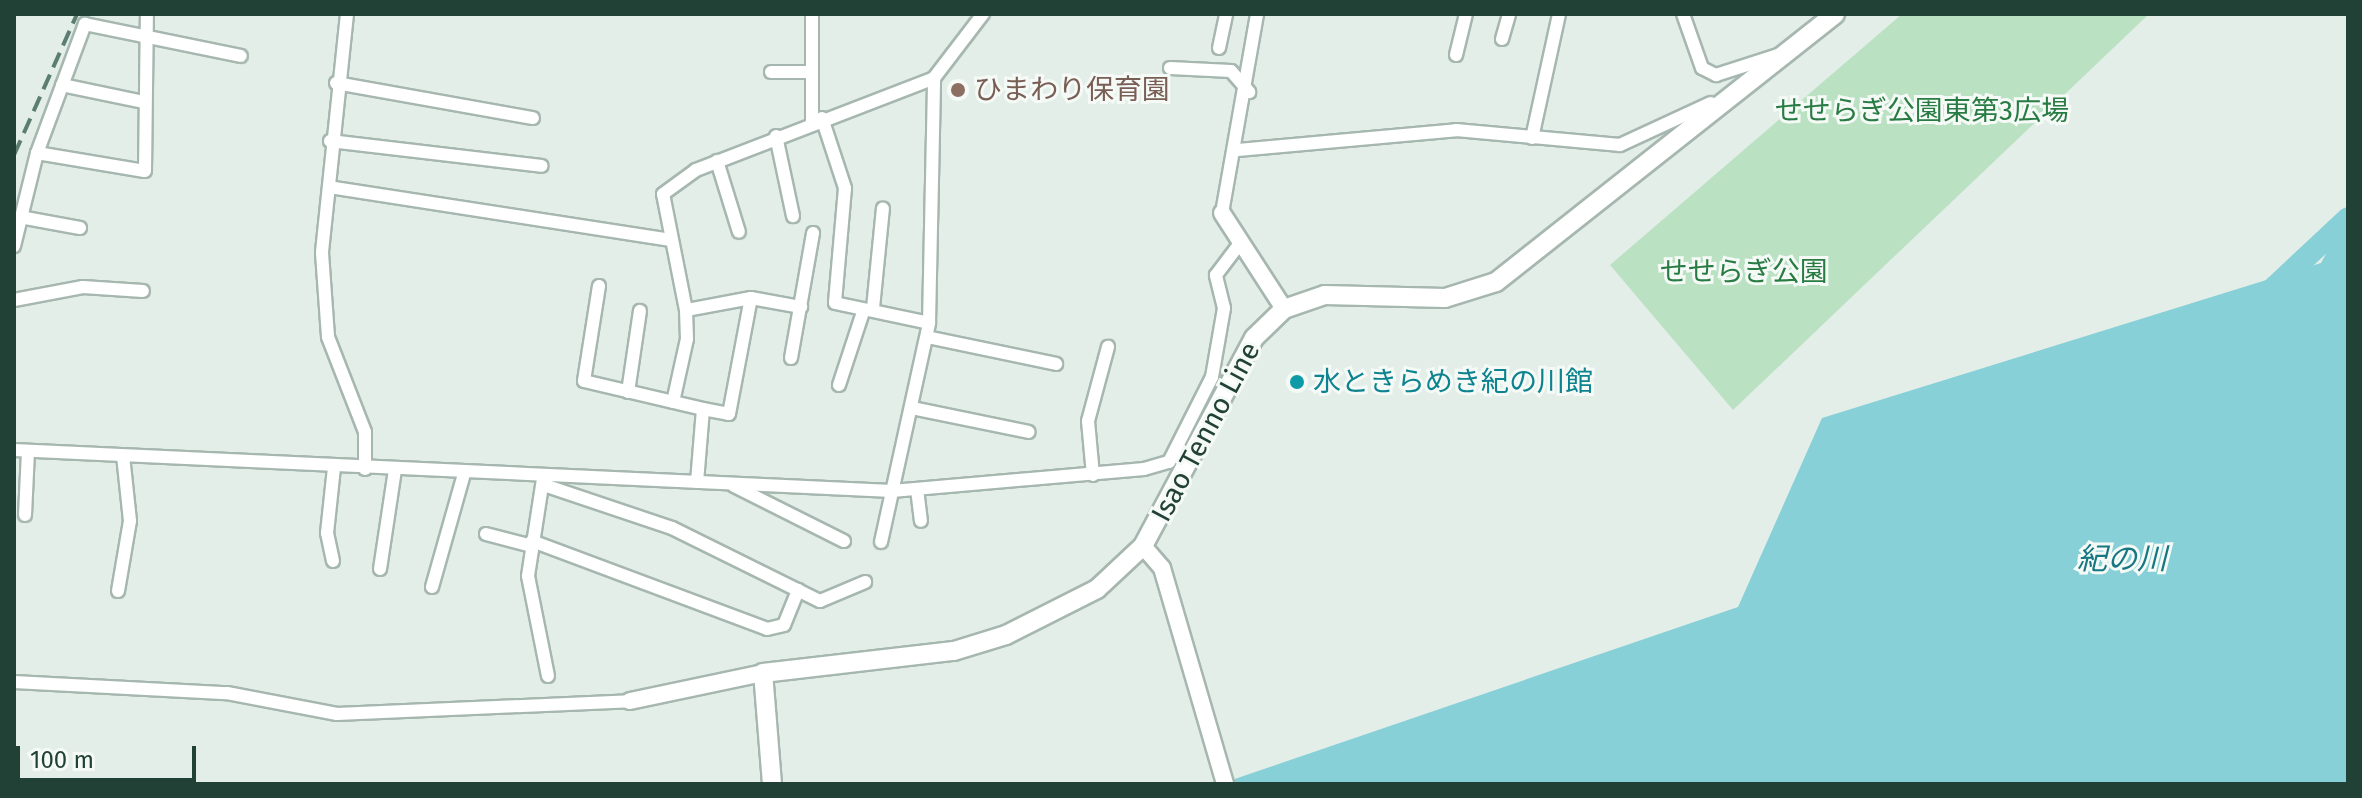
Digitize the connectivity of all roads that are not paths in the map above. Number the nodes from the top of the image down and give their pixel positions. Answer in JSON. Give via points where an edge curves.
{"nodes":[{"id":1,"x":147,"y":14,"type":"edge"},
{"id":2,"x":347,"y":14,"type":"edge"},
{"id":3,"x":812,"y":14,"type":"edge"},
{"id":4,"x":983,"y":14,"type":"edge"},
{"id":5,"x":1226,"y":14,"type":"edge"},
{"id":6,"x":1257,"y":14,"type":"edge"},
{"id":7,"x":1466,"y":14,"type":"edge"},
{"id":8,"x":1509,"y":14,"type":"edge"},
{"id":9,"x":1559,"y":14,"type":"edge"},
{"id":10,"x":1683,"y":14,"type":"edge"},
{"id":11,"x":1835,"y":14,"type":"edge"},
{"id":12,"x":150,"y":36,"type":"junction"},
{"id":13,"x":1502,"y":39,"type":"dead end"},
{"id":14,"x":1219,"y":48,"type":"dead end"},
{"id":15,"x":1790,"y":54,"type":"junction"},
{"id":16,"x":1456,"y":55,"type":"dead end"},
{"id":17,"x":241,"y":56,"type":"dead end"},
{"id":18,"x":1170,"y":68,"type":"dead end"},
{"id":19,"x":771,"y":72,"type":"dead end"},
{"id":20,"x":812,"y":72,"type":"junction"},
{"id":21,"x":934,"y":78,"type":"junction"},
{"id":22,"x":336,"y":83,"type":"junction"},
{"id":23,"x":62,"y":85,"type":"junction"},
{"id":24,"x":1249,"y":92,"type":"junction"},
{"id":25,"x":144,"y":102,"type":"junction"},
{"id":26,"x":1711,"y":103,"type":"dead end"},
{"id":27,"x":533,"y":118,"type":"dead end"},
{"id":28,"x":817,"y":120,"type":"junction"},
{"id":29,"x":776,"y":136,"type":"junction"},
{"id":30,"x":1532,"y":138,"type":"junction"},
{"id":31,"x":330,"y":141,"type":"junction"},
{"id":32,"x":1238,"y":150,"type":"junction"},
{"id":33,"x":37,"y":153,"type":"junction"},
{"id":34,"x":717,"y":161,"type":"junction"},
{"id":35,"x":542,"y":166,"type":"dead end"},
{"id":36,"x":329,"y":187,"type":"junction"},
{"id":37,"x":883,"y":208,"type":"dead end"},
{"id":38,"x":1222,"y":213,"type":"joint"},
{"id":39,"x":793,"y":216,"type":"dead end"},
{"id":40,"x":20,"y":217,"type":"junction"},
{"id":41,"x":80,"y":228,"type":"dead end"},
{"id":42,"x":739,"y":232,"type":"dead end"},
{"id":43,"x":813,"y":233,"type":"dead end"},
{"id":44,"x":670,"y":240,"type":"junction"},
{"id":45,"x":1241,"y":242,"type":"junction"},
{"id":46,"x":14,"y":246,"type":"edge"},
{"id":47,"x":599,"y":286,"type":"dead end"},
{"id":48,"x":143,"y":291,"type":"dead end"},
{"id":49,"x":751,"y":298,"type":"junction"},
{"id":50,"x":14,"y":300,"type":"edge"},
{"id":51,"x":801,"y":307,"type":"junction"},
{"id":52,"x":1284,"y":309,"type":"junction"},
{"id":53,"x":686,"y":310,"type":"junction"},
{"id":54,"x":868,"y":310,"type":"junction"},
{"id":55,"x":640,"y":311,"type":"dead end"},
{"id":56,"x":929,"y":323,"type":"junction"},
{"id":57,"x":927,"y":337,"type":"junction"},
{"id":58,"x":1108,"y":347,"type":"dead end"},
{"id":59,"x":791,"y":358,"type":"dead end"},
{"id":60,"x":1056,"y":364,"type":"dead end"},
{"id":61,"x":839,"y":385,"type":"dead end"},
{"id":62,"x":628,"y":392,"type":"junction"},
{"id":63,"x":673,"y":402,"type":"junction"},
{"id":64,"x":912,"y":408,"type":"junction"},
{"id":65,"x":703,"y":409,"type":"junction"},
{"id":66,"x":1029,"y":432,"type":"dead end"},
{"id":67,"x":14,"y":450,"type":"edge"},
{"id":68,"x":28,"y":451,"type":"junction"},
{"id":69,"x":123,"y":456,"type":"junction"},
{"id":70,"x":334,"y":468,"type":"junction"},
{"id":71,"x":365,"y":469,"type":"junction"},
{"id":72,"x":395,"y":470,"type":"junction"},
{"id":73,"x":464,"y":474,"type":"junction"},
{"id":74,"x":1093,"y":475,"type":"junction"},
{"id":75,"x":544,"y":480,"type":"junction"},
{"id":76,"x":697,"y":482,"type":"junction"},
{"id":77,"x":734,"y":486,"type":"junction"},
{"id":78,"x":917,"y":489,"type":"junction"},
{"id":79,"x":892,"y":491,"type":"junction"},
{"id":80,"x":25,"y":515,"type":"dead end"},
{"id":81,"x":921,"y":521,"type":"dead end"},
{"id":82,"x":486,"y":534,"type":"dead end"},
{"id":83,"x":844,"y":541,"type":"dead end"},
{"id":84,"x":881,"y":542,"type":"dead end"},
{"id":85,"x":532,"y":543,"type":"junction"},
{"id":86,"x":1143,"y":546,"type":"junction"},
{"id":87,"x":333,"y":561,"type":"dead end"},
{"id":88,"x":380,"y":569,"type":"dead end"},
{"id":89,"x":865,"y":582,"type":"dead end"},
{"id":90,"x":432,"y":587,"type":"dead end"},
{"id":91,"x":798,"y":590,"type":"junction"},
{"id":92,"x":118,"y":591,"type":"dead end"},
{"id":93,"x":763,"y":673,"type":"junction"},
{"id":94,"x":548,"y":676,"type":"dead end"},
{"id":95,"x":14,"y":682,"type":"edge"},
{"id":96,"x":630,"y":701,"type":"joint"},
{"id":97,"x":772,"y":784,"type":"edge"},
{"id":98,"x":1225,"y":784,"type":"edge"}],
"edges":[{"from":1,"to":12,"type":"street"},
{"from":2,"to":22,"type":"street"},
{"from":3,"to":20,"type":"street"},
{"from":4,"to":21,"type":"street"},
{"from":5,"to":14,"type":"street"},
{"from":6,"to":24,"type":"street"},
{"from":7,"to":16,"type":"street"},
{"from":8,"to":13,"type":"street"},
{"from":9,"to":30,"type":"street"},
{"from":10,"to":15,"type":"street","via":[[1702,68],[1716,75],[1782,48]]},
{"from":11,"to":15,"type":"main road","name":"Isao Tenno Line"},
{"from":12,"to":17,"type":"street"},
{"from":12,"to":23,"type":"street","via":[[85,24]]},
{"from":12,"to":25,"type":"street"},
{"from":15,"to":52,"type":"main road","name":"Isao Tenno Line","via":[[1496,282],[1445,298],[1325,295]]},
{"from":18,"to":24,"type":"street","via":[[1231,71]]},
{"from":19,"to":20,"type":"street"},
{"from":20,"to":28,"type":"street"},
{"from":21,"to":28,"type":"street"},
{"from":21,"to":56,"type":"street"},
{"from":22,"to":27,"type":"street"},
{"from":22,"to":31,"type":"street"},
{"from":23,"to":25,"type":"street"},
{"from":23,"to":33,"type":"street"},
{"from":24,"to":32,"type":"street"},
{"from":25,"to":33,"type":"street","via":[[145,171]]},
{"from":26,"to":30,"type":"street","via":[[1635,143]]},
{"from":28,"to":29,"type":"street"},
{"from":28,"to":54,"type":"street","via":[[845,188],[835,303]]},
{"from":29,"to":34,"type":"street"},
{"from":29,"to":39,"type":"street"},
{"from":30,"to":32,"type":"street","via":[[1456,130]]},
{"from":31,"to":35,"type":"street"},
{"from":31,"to":36,"type":"street"},
{"from":32,"to":38,"type":"street"},
{"from":33,"to":40,"type":"street"},
{"from":34,"to":42,"type":"street"},
{"from":34,"to":44,"type":"street","via":[[663,194]]},
{"from":36,"to":44,"type":"street"},
{"from":36,"to":71,"type":"street","via":[[324,307],[365,432]]},
{"from":37,"to":54,"type":"street"},
{"from":38,"to":45,"type":"street"},
{"from":40,"to":41,"type":"street"},
{"from":40,"to":46,"type":"street"},
{"from":43,"to":51,"type":"street"},
{"from":44,"to":53,"type":"street"},
{"from":45,"to":52,"type":"street"},
{"from":45,"to":74,"type":"street","via":[[1216,275],[1224,308],[1212,377],[1169,462]]},
{"from":47,"to":62,"type":"street","via":[[584,381]]},
{"from":48,"to":50,"type":"street","via":[[83,287]]},
{"from":49,"to":51,"type":"street"},
{"from":49,"to":53,"type":"street"},
{"from":49,"to":65,"type":"street","via":[[729,414]]},
{"from":51,"to":59,"type":"street"},
{"from":52,"to":86,"type":"main road","name":"Isao Tenno Line","via":[[1254,338]]},
{"from":53,"to":63,"type":"street","via":[[687,339]]},
{"from":54,"to":56,"type":"street"},
{"from":54,"to":61,"type":"street"},
{"from":55,"to":62,"type":"street"},
{"from":56,"to":57,"type":"street"},
{"from":57,"to":60,"type":"street"},
{"from":57,"to":64,"type":"street"},
{"from":58,"to":74,"type":"street","via":[[1088,421]]},
{"from":62,"to":63,"type":"street"},
{"from":63,"to":65,"type":"street"},
{"from":64,"to":66,"type":"street"},
{"from":64,"to":79,"type":"street"},
{"from":65,"to":76,"type":"street"},
{"from":67,"to":68,"type":"street"},
{"from":68,"to":69,"type":"street"},
{"from":68,"to":80,"type":"street"},
{"from":69,"to":70,"type":"street"},
{"from":69,"to":92,"type":"street","via":[[130,521]]},
{"from":70,"to":71,"type":"street"},
{"from":70,"to":87,"type":"street","via":[[327,533]]},
{"from":71,"to":72,"type":"street"},
{"from":72,"to":73,"type":"street"},
{"from":72,"to":88,"type":"street"},
{"from":73,"to":75,"type":"street"},
{"from":73,"to":90,"type":"street"},
{"from":74,"to":78,"type":"street"},
{"from":75,"to":76,"type":"street"},
{"from":75,"to":85,"type":"street"},
{"from":75,"to":91,"type":"street","via":[[672,528]]},
{"from":76,"to":77,"type":"street"},
{"from":77,"to":79,"type":"street"},
{"from":77,"to":83,"type":"street"},
{"from":78,"to":79,"type":"street"},
{"from":78,"to":81,"type":"street"},
{"from":79,"to":84,"type":"street"},
{"from":82,"to":85,"type":"street"},
{"from":85,"to":91,"type":"street","via":[[767,629],[784,625]]},
{"from":85,"to":94,"type":"street","via":[[530,596]]},
{"from":86,"to":93,"type":"main road","name":"Isao Tenno Line","via":[[1097,589],[981,644]]},
{"from":86,"to":98,"type":"street","via":[[1162,568]]},
{"from":89,"to":91,"type":"street","via":[[820,601]]},
{"from":93,"to":96,"type":"street"},
{"from":93,"to":97,"type":"main road"},
{"from":95,"to":96,"type":"street","via":[[227,693],[337,714]]}]}
